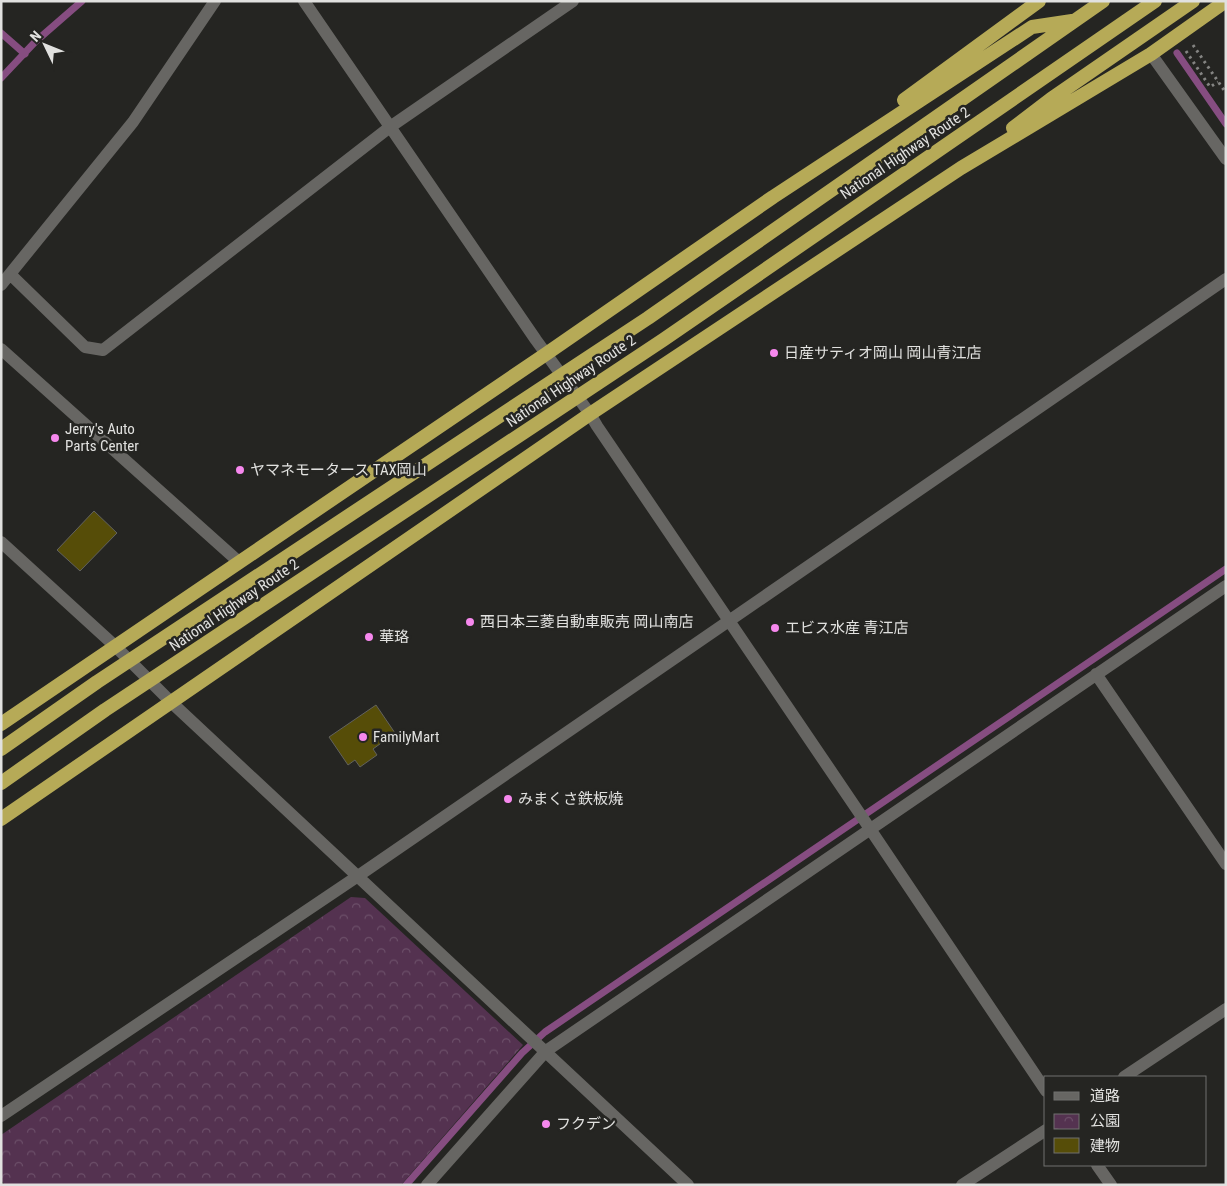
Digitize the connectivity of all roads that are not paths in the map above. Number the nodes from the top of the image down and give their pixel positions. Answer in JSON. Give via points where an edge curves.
{"nodes":[{"id":1,"x":215,"y":1,"type":"edge"},
{"id":2,"x":304,"y":1,"type":"edge"},
{"id":3,"x":573,"y":1,"type":"edge"},
{"id":4,"x":1039,"y":1,"type":"edge"},
{"id":5,"x":1103,"y":1,"type":"edge"},
{"id":6,"x":1155,"y":1,"type":"edge"},
{"id":7,"x":1193,"y":1,"type":"edge"},
{"id":8,"x":1226,"y":1,"type":"edge"},
{"id":9,"x":1076,"y":20,"type":"junction"},
{"id":10,"x":1151,"y":54,"type":"junction"},
{"id":11,"x":390,"y":127,"type":"junction"},
{"id":12,"x":1226,"y":159,"type":"edge"},
{"id":13,"x":961,"y":168,"type":"junction"},
{"id":14,"x":773,"y":197,"type":"junction"},
{"id":15,"x":10,"y":274,"type":"junction"},
{"id":16,"x":1226,"y":279,"type":"edge"},
{"id":17,"x":1,"y":285,"type":"edge"},
{"id":18,"x":1,"y":349,"type":"edge"},
{"id":19,"x":546,"y":354,"type":"junction"},
{"id":20,"x":590,"y":414,"type":"junction"},
{"id":21,"x":1,"y":542,"type":"edge"},
{"id":22,"x":239,"y":562,"type":"junction"},
{"id":23,"x":1226,"y":586,"type":"edge"},
{"id":24,"x":728,"y":621,"type":"junction"},
{"id":25,"x":115,"y":646,"type":"junction"},
{"id":26,"x":1096,"y":674,"type":"junction"},
{"id":27,"x":171,"y":702,"type":"junction"},
{"id":28,"x":1,"y":724,"type":"edge"},
{"id":29,"x":1,"y":748,"type":"edge"},
{"id":30,"x":1,"y":783,"type":"edge"},
{"id":31,"x":1,"y":819,"type":"edge"},
{"id":32,"x":864,"y":820,"type":"junction"},
{"id":33,"x":1226,"y":864,"type":"edge"},
{"id":34,"x":358,"y":876,"type":"junction"},
{"id":35,"x":1226,"y":1009,"type":"edge"},
{"id":36,"x":538,"y":1044,"type":"junction"},
{"id":37,"x":1126,"y":1076,"type":"edge"},
{"id":38,"x":1044,"y":1088,"type":"edge"},
{"id":39,"x":1,"y":1116,"type":"edge"},
{"id":40,"x":1044,"y":1131,"type":"edge"},
{"id":41,"x":1098,"y":1166,"type":"edge"},
{"id":42,"x":427,"y":1185,"type":"edge"},
{"id":43,"x":688,"y":1185,"type":"edge"},
{"id":44,"x":962,"y":1185,"type":"edge"},
{"id":45,"x":1111,"y":1185,"type":"edge"}],
"edges":[{"from":1,"to":15,"type":"street","via":[[133,122]]},
{"from":2,"to":11,"type":"street"},
{"from":3,"to":11,"type":"street"},
{"from":4,"to":14,"type":"highway"},
{"from":5,"to":9,"type":"highway","name":"National Highway Route 2"},
{"from":6,"to":30,"type":"highway","name":"National Highway Route 2","via":[[663,340],[105,710]]},
{"from":7,"to":13,"type":"highway","via":[[1050,99]]},
{"from":8,"to":10,"type":"highway"},
{"from":9,"to":14,"type":"highway","via":[[1032,27]]},
{"from":9,"to":29,"type":"highway","name":"National Highway Route 2","via":[[648,318]]},
{"from":10,"to":12,"type":"street"},
{"from":10,"to":13,"type":"highway"},
{"from":11,"to":15,"type":"street","via":[[103,350],[85,347]]},
{"from":11,"to":19,"type":"street"},
{"from":13,"to":20,"type":"highway"},
{"from":14,"to":19,"type":"highway"},
{"from":15,"to":17,"type":"street"},
{"from":16,"to":24,"type":"street"},
{"from":18,"to":22,"type":"street"},
{"from":19,"to":20,"type":"street"},
{"from":19,"to":22,"type":"highway"},
{"from":20,"to":24,"type":"street"},
{"from":20,"to":27,"type":"highway"},
{"from":21,"to":25,"type":"street"},
{"from":22,"to":25,"type":"highway"},
{"from":23,"to":26,"type":"street"},
{"from":24,"to":32,"type":"street"},
{"from":24,"to":34,"type":"street"},
{"from":25,"to":27,"type":"street"},
{"from":25,"to":28,"type":"highway"},
{"from":26,"to":32,"type":"street"},
{"from":26,"to":33,"type":"street"},
{"from":27,"to":31,"type":"highway"},
{"from":27,"to":34,"type":"street"},
{"from":32,"to":36,"type":"street"},
{"from":32,"to":38,"type":"street"},
{"from":34,"to":36,"type":"street"},
{"from":34,"to":39,"type":"street"},
{"from":35,"to":37,"type":"street"},
{"from":36,"to":42,"type":"street"},
{"from":36,"to":43,"type":"street"},
{"from":40,"to":44,"type":"street"},
{"from":41,"to":45,"type":"street"}]}
